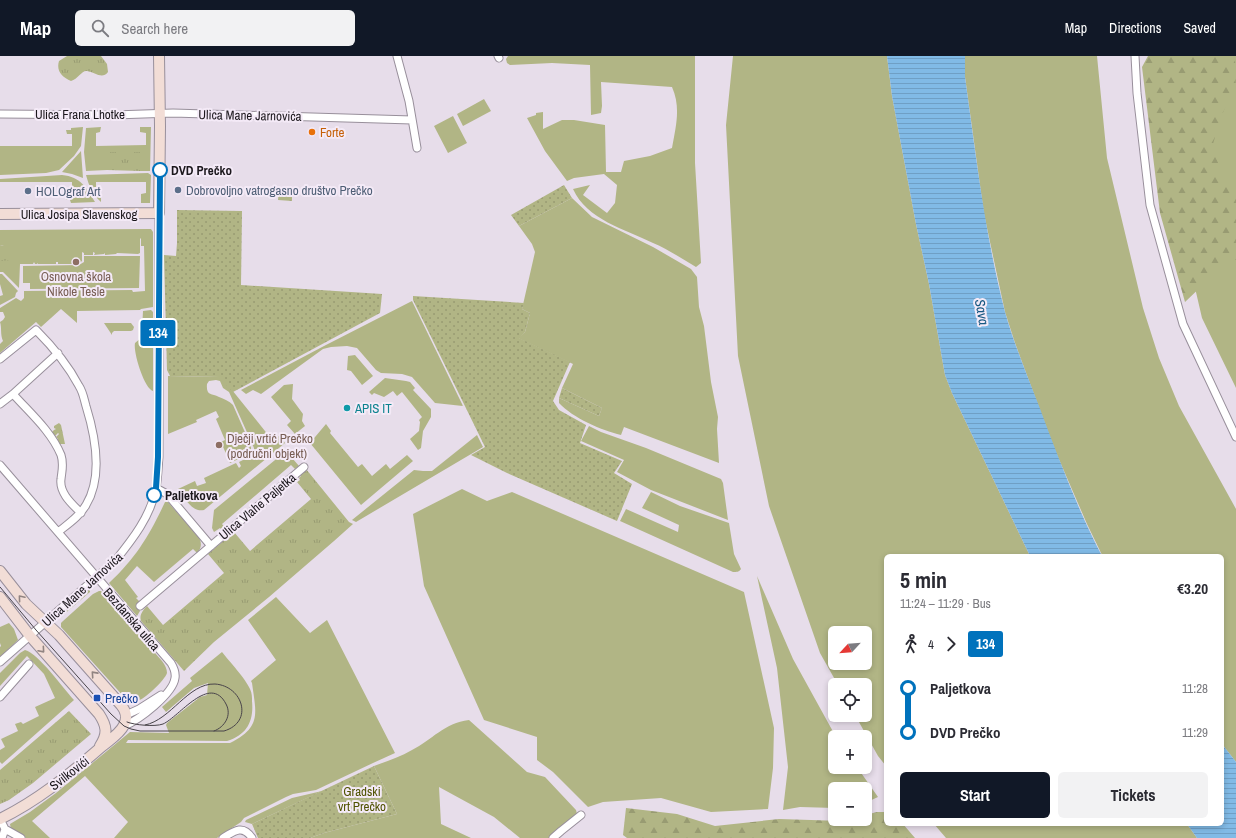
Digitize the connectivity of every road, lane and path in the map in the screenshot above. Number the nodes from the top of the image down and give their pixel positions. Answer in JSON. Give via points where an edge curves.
{"nodes":[{"id":1,"x":159,"y":56,"type":"edge"},
{"id":2,"x":397,"y":56,"type":"edge"},
{"id":3,"x":1135,"y":56,"type":"edge"},
{"id":4,"x":0,"y":114,"type":"edge"},
{"id":5,"x":160,"y":114,"type":"junction"},
{"id":6,"x":412,"y":120,"type":"junction"},
{"id":7,"x":418,"y":148,"type":"dead end"},
{"id":8,"x":159,"y":213,"type":"junction"},
{"id":9,"x":0,"y":214,"type":"edge"},
{"id":10,"x":58,"y":353,"type":"junction"},
{"id":11,"x":0,"y":359,"type":"edge"},
{"id":12,"x":13,"y":394,"type":"junction"},
{"id":13,"x":0,"y":404,"type":"edge"},
{"id":14,"x":1236,"y":438,"type":"edge"},
{"id":15,"x":0,"y":465,"type":"edge"},
{"id":16,"x":304,"y":466,"type":"dead end"},
{"id":17,"x":156,"y":488,"type":"junction"},
{"id":18,"x":81,"y":513,"type":"junction"},
{"id":19,"x":58,"y":532,"type":"junction"},
{"id":20,"x":211,"y":546,"type":"junction"},
{"id":21,"x":0,"y":571,"type":"edge"},
{"id":22,"x":97,"y":578,"type":"junction"},
{"id":23,"x":0,"y":597,"type":"edge"},
{"id":24,"x":140,"y":606,"type":"dead end"},
{"id":25,"x":46,"y":622,"type":"junction"},
{"id":26,"x":30,"y":636,"type":"junction"},
{"id":27,"x":0,"y":662,"type":"edge"},
{"id":28,"x":29,"y":664,"type":"dead end"},
{"id":29,"x":168,"y":691,"type":"junction"},
{"id":30,"x":0,"y":697,"type":"edge"},
{"id":31,"x":126,"y":715,"type":"junction"},
{"id":32,"x":101,"y":717,"type":"junction"},
{"id":33,"x":124,"y":726,"type":"junction"},
{"id":34,"x":96,"y":752,"type":"junction"},
{"id":35,"x":581,"y":815,"type":"dead end"},
{"id":36,"x":0,"y":819,"type":"edge"},
{"id":37,"x":6,"y":829,"type":"junction"},
{"id":38,"x":2,"y":838,"type":"edge"},
{"id":39,"x":21,"y":838,"type":"edge"},
{"id":40,"x":223,"y":838,"type":"edge"},
{"id":41,"x":252,"y":838,"type":"edge"},
{"id":42,"x":553,"y":838,"type":"edge"}],
"edges":[{"from":1,"to":5,"type":"street","name":"Ulica Mane Jarnovića"},
{"from":2,"to":6,"type":"street"},
{"from":3,"to":14,"type":"street","via":[[1150,204],[1183,324]]},
{"from":4,"to":5,"type":"street","name":"Ulica Frana Lhotke"},
{"from":5,"to":6,"type":"street","name":"Ulica Mane Jarnovića"},
{"from":5,"to":8,"type":"street","name":"Ulica Mane Jarnovića"},
{"from":6,"to":7,"type":"street"},
{"from":8,"to":9,"type":"street","name":"Ulica Josipa Slavenskog"},
{"from":8,"to":17,"type":"street","name":"Ulica Mane Jarnovića","via":[[159,449]]},
{"from":10,"to":11,"type":"street","via":[[36,330]]},
{"from":10,"to":12,"type":"street"},
{"from":10,"to":18,"type":"street","via":[[80,387],[91,422],[96,452],[92,493]]},
{"from":12,"to":13,"type":"street"},
{"from":12,"to":18,"type":"street","via":[[53,440],[64,462],[62,488]]},
{"from":15,"to":19,"type":"street","name":"Bezdanska ulica"},
{"from":16,"to":20,"type":"street","name":"Ulica Vlahe Paljetka"},
{"from":17,"to":20,"type":"street","name":"Ulica Vlahe Paljetka","via":[[167,494]]},
{"from":17,"to":22,"type":"street","name":"Ulica Mane Jarnovića","via":[[152,502],[130,543]]},
{"from":18,"to":19,"type":"street"},
{"from":19,"to":22,"type":"street","name":"Bezdanska ulica"},
{"from":20,"to":24,"type":"street","name":"Ulica Vlahe Paljetka"},
{"from":25,"to":21,"type":"street","one_way":true,"via":[[26,604]]},
{"from":22,"to":25,"type":"street","name":"Ulica Mane Jarnovića"},
{"from":22,"to":29,"type":"street","name":"Bezdanska ulica","via":[[173,666],[175,680]]},
{"from":23,"to":26,"type":"street"},
{"from":25,"to":26,"type":"street","name":"Ulica Mane Jarnovića"},
{"from":31,"to":25,"type":"street","one_way":true,"via":[[121,705]]},
{"from":26,"to":27,"type":"street","name":"Ulica Mane Jarnovića"},
{"from":26,"to":32,"type":"street","one_way":true},
{"from":28,"to":30,"type":"street"},
{"from":29,"to":31,"type":"street"},
{"from":29,"to":33,"type":"street","name":"Bezdanska ulica","via":[[147,713]]},
{"from":31,"to":33,"type":"street"},
{"from":32,"to":33,"type":"street"},
{"from":32,"to":34,"type":"street","via":[[106,732]]},
{"from":33,"to":34,"type":"street","name":"Svilkovići"},
{"from":34,"to":36,"type":"street","name":"Svilkovići","via":[[34,800]]},
{"from":35,"to":42,"type":"street"},
{"from":36,"to":37,"type":"street"},
{"from":37,"to":38,"type":"street"},
{"from":37,"to":39,"type":"street"},
{"from":40,"to":41,"type":"street","via":[[237,830],[247,831]]}]}
